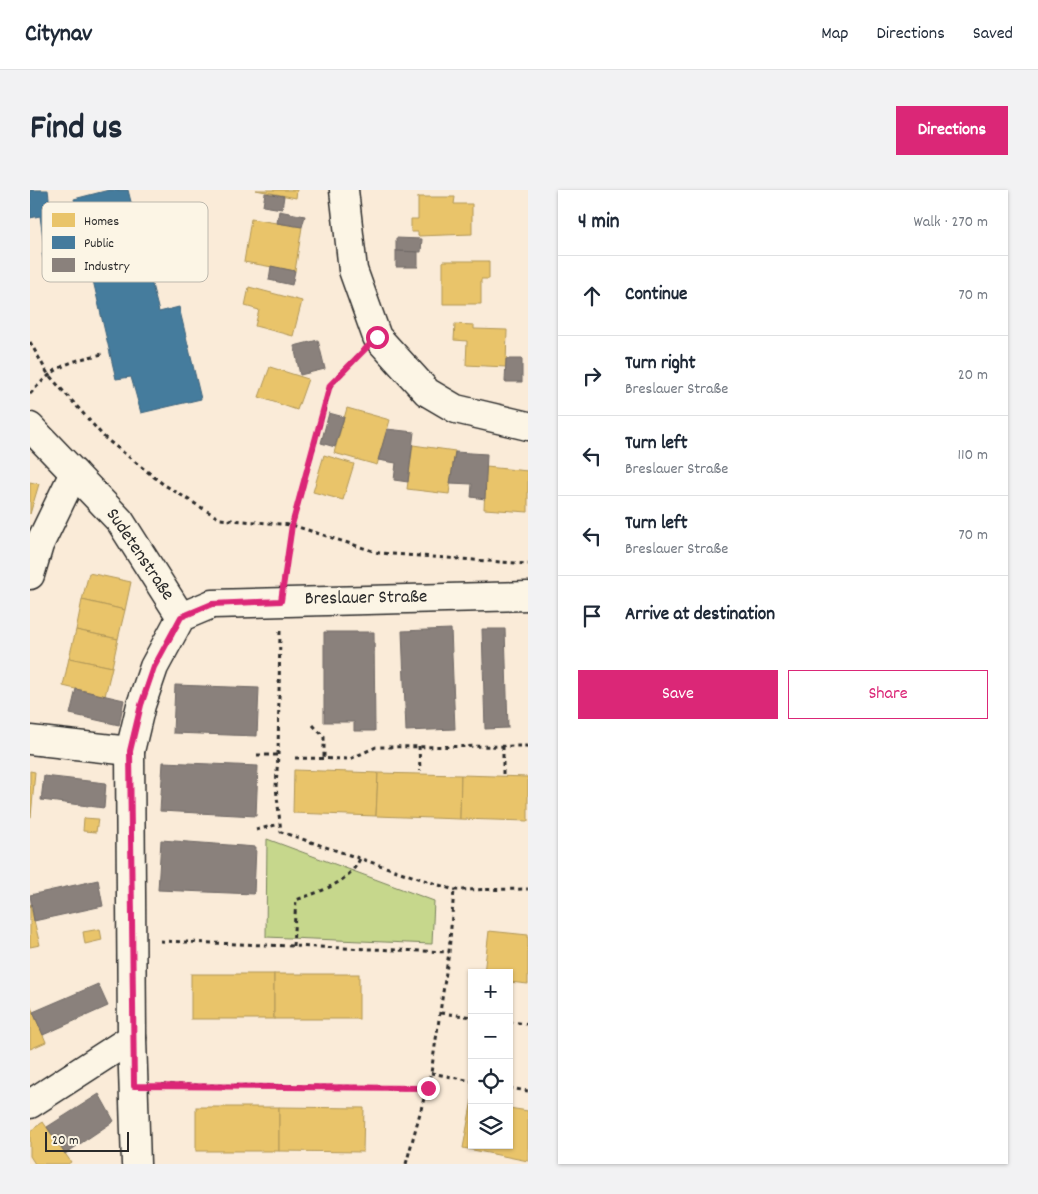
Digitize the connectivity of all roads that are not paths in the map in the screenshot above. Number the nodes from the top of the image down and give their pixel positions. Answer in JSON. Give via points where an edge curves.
{"nodes":[{"id":1,"x":344,"y":190,"type":"edge"},
{"id":2,"x":528,"y":426,"type":"edge"},
{"id":3,"x":30,"y":427,"type":"edge"},
{"id":4,"x":74,"y":474,"type":"junction"},
{"id":5,"x":30,"y":575,"type":"edge"},
{"id":6,"x":528,"y":596,"type":"edge"},
{"id":7,"x":181,"y":617,"type":"junction"},
{"id":8,"x":30,"y":740,"type":"edge"},
{"id":9,"x":130,"y":751,"type":"junction"},
{"id":10,"x":132,"y":1038,"type":"junction"},
{"id":11,"x":30,"y":1104,"type":"edge"},
{"id":12,"x":136,"y":1164,"type":"edge"}],
"edges":[{"from":1,"to":2,"type":"street","via":[[353,270],[377,337],[427,392],[456,409]]},
{"from":3,"to":4,"type":"street","name":"Sudetenstraße"},
{"from":4,"to":5,"type":"street","via":[[39,545]]},
{"from":4,"to":7,"type":"street","name":"Sudetenstraße","via":[[120,521]]},
{"from":6,"to":7,"type":"street","name":"Breslauer Straße","via":[[212,604]]},
{"from":7,"to":9,"type":"street","via":[[154,667]]},
{"from":8,"to":9,"type":"street"},
{"from":9,"to":10,"type":"street"},
{"from":10,"to":11,"type":"street"},
{"from":10,"to":12,"type":"street"}]}
